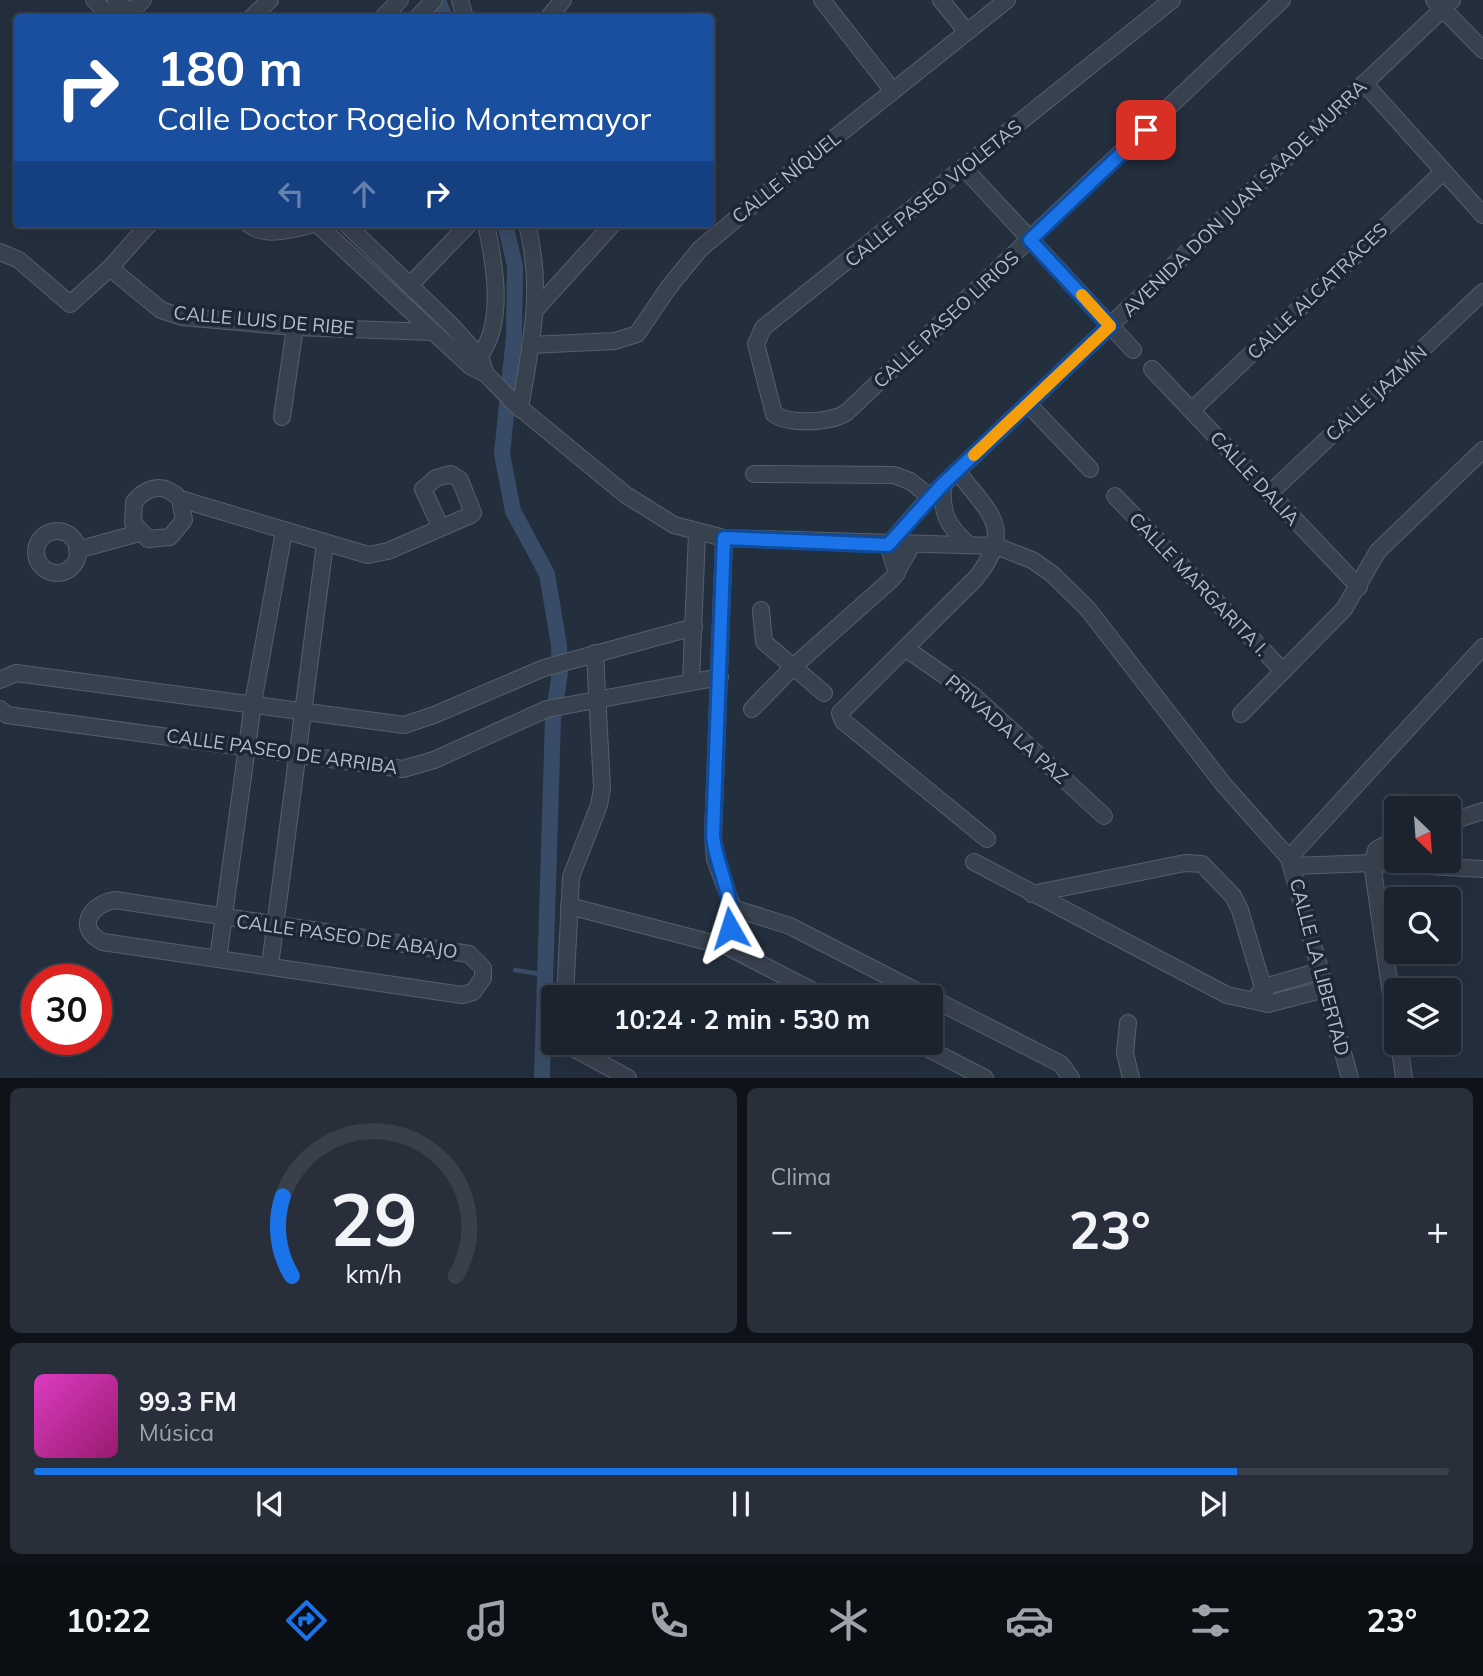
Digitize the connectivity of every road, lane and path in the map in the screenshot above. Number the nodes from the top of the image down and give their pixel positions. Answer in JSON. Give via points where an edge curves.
{"nodes":[{"id":1,"x":94,"y":0,"type":"edge"},
{"id":2,"x":116,"y":0,"type":"edge"},
{"id":3,"x":270,"y":0,"type":"edge"},
{"id":4,"x":400,"y":0,"type":"edge"},
{"id":5,"x":564,"y":0,"type":"edge"},
{"id":6,"x":821,"y":0,"type":"edge"},
{"id":7,"x":942,"y":0,"type":"edge"},
{"id":8,"x":1007,"y":0,"type":"edge"},
{"id":9,"x":1172,"y":0,"type":"edge"},
{"id":10,"x":1282,"y":0,"type":"edge"},
{"id":11,"x":1443,"y":3,"type":"edge"},
{"id":12,"x":108,"y":14,"type":"edge"},
{"id":13,"x":131,"y":14,"type":"edge"},
{"id":14,"x":255,"y":14,"type":"edge"},
{"id":15,"x":386,"y":14,"type":"edge"},
{"id":16,"x":552,"y":14,"type":"edge"},
{"id":17,"x":967,"y":32,"type":"junction"},
{"id":18,"x":1483,"y":50,"type":"edge"},
{"id":19,"x":1364,"y":83,"type":"junction"},
{"id":20,"x":893,"y":90,"type":"junction"},
{"id":21,"x":964,"y":168,"type":"junction"},
{"id":22,"x":1443,"y":172,"type":"junction"},
{"id":23,"x":1483,"y":215,"type":"edge"},
{"id":24,"x":145,"y":228,"type":"edge"},
{"id":25,"x":253,"y":228,"type":"edge"},
{"id":26,"x":295,"y":228,"type":"edge"},
{"id":27,"x":320,"y":228,"type":"edge"},
{"id":28,"x":350,"y":228,"type":"edge"},
{"id":29,"x":465,"y":228,"type":"edge"},
{"id":30,"x":487,"y":228,"type":"edge"},
{"id":31,"x":528,"y":228,"type":"edge"},
{"id":32,"x":609,"y":228,"type":"edge"},
{"id":33,"x":1030,"y":240,"type":"junction"},
{"id":34,"x":0,"y":252,"type":"edge"},
{"id":35,"x":110,"y":268,"type":"junction"},
{"id":36,"x":411,"y":284,"type":"junction"},
{"id":37,"x":1483,"y":292,"type":"edge"},
{"id":38,"x":537,"y":308,"type":"junction"},
{"id":39,"x":1110,"y":326,"type":"junction"},
{"id":40,"x":295,"y":327,"type":"junction"},
{"id":41,"x":433,"y":332,"type":"junction"},
{"id":42,"x":530,"y":345,"type":"junction"},
{"id":43,"x":1133,"y":350,"type":"dead end"},
{"id":44,"x":475,"y":362,"type":"junction"},
{"id":45,"x":1152,"y":369,"type":"dead end"},
{"id":46,"x":1029,"y":405,"type":"junction"},
{"id":47,"x":517,"y":406,"type":"junction"},
{"id":48,"x":1192,"y":410,"type":"junction"},
{"id":49,"x":774,"y":414,"type":"joint"},
{"id":50,"x":282,"y":417,"type":"dead end"},
{"id":51,"x":1483,"y":450,"type":"edge"},
{"id":52,"x":1090,"y":469,"type":"dead end"},
{"id":53,"x":957,"y":471,"type":"junction"},
{"id":54,"x":754,"y":474,"type":"dead end"},
{"id":55,"x":943,"y":484,"type":"junction"},
{"id":56,"x":1270,"y":493,"type":"junction"},
{"id":57,"x":1115,"y":496,"type":"dead end"},
{"id":58,"x":930,"y":497,"type":"junction"},
{"id":59,"x":180,"y":499,"type":"junction"},
{"id":60,"x":441,"y":528,"type":"junction"},
{"id":61,"x":284,"y":531,"type":"junction"},
{"id":62,"x":139,"y":533,"type":"junction"},
{"id":63,"x":697,"y":533,"type":"junction"},
{"id":64,"x":724,"y":538,"type":"junction"},
{"id":65,"x":325,"y":544,"type":"junction"},
{"id":66,"x":888,"y":545,"type":"junction"},
{"id":67,"x":912,"y":545,"type":"junction"},
{"id":68,"x":969,"y":545,"type":"junction"},
{"id":69,"x":996,"y":546,"type":"junction"},
{"id":70,"x":78,"y":550,"type":"dead end"},
{"id":71,"x":897,"y":573,"type":"junction"},
{"id":72,"x":1359,"y":587,"type":"junction"},
{"id":73,"x":761,"y":610,"type":"dead end"},
{"id":74,"x":694,"y":626,"type":"junction"},
{"id":75,"x":1483,"y":647,"type":"edge"},
{"id":76,"x":905,"y":648,"type":"junction"},
{"id":77,"x":595,"y":653,"type":"junction"},
{"id":78,"x":794,"y":666,"type":"junction"},
{"id":79,"x":1283,"y":671,"type":"junction"},
{"id":80,"x":720,"y":677,"type":"junction"},
{"id":81,"x":0,"y":680,"type":"edge"},
{"id":82,"x":691,"y":681,"type":"junction"},
{"id":83,"x":824,"y":693,"type":"dead end"},
{"id":84,"x":597,"y":698,"type":"junction"},
{"id":85,"x":253,"y":704,"type":"junction"},
{"id":86,"x":0,"y":709,"type":"edge"},
{"id":87,"x":752,"y":709,"type":"dead end"},
{"id":88,"x":303,"y":711,"type":"junction"},
{"id":89,"x":1241,"y":714,"type":"dead end"},
{"id":90,"x":248,"y":746,"type":"junction"},
{"id":91,"x":296,"y":752,"type":"junction"},
{"id":92,"x":1483,"y":811,"type":"edge"},
{"id":93,"x":1104,"y":816,"type":"dead end"},
{"id":94,"x":1461,"y":818,"type":"edge"},
{"id":95,"x":987,"y":839,"type":"dead end"},
{"id":96,"x":1384,"y":846,"type":"edge"},
{"id":97,"x":974,"y":862,"type":"dead end"},
{"id":98,"x":1291,"y":862,"type":"junction"},
{"id":99,"x":1372,"y":863,"type":"junction"},
{"id":100,"x":1483,"y":869,"type":"edge"},
{"id":101,"x":1032,"y":894,"type":"junction"},
{"id":102,"x":569,"y":906,"type":"junction"},
{"id":103,"x":733,"y":908,"type":"junction"},
{"id":104,"x":223,"y":918,"type":"junction"},
{"id":105,"x":274,"y":923,"type":"junction"},
{"id":106,"x":728,"y":947,"type":"junction"},
{"id":107,"x":218,"y":959,"type":"junction"},
{"id":108,"x":270,"y":965,"type":"junction"},
{"id":109,"x":1320,"y":971,"type":"junction"},
{"id":110,"x":1389,"y":978,"type":"edge"},
{"id":111,"x":566,"y":985,"type":"edge"},
{"id":112,"x":802,"y":985,"type":"edge"},
{"id":113,"x":906,"y":985,"type":"edge"},
{"id":114,"x":1325,"y":989,"type":"junction"},
{"id":115,"x":1262,"y":997,"type":"junction"},
{"id":116,"x":943,"y":1004,"type":"edge"},
{"id":117,"x":1128,"y":1023,"type":"dead end"},
{"id":118,"x":587,"y":1055,"type":"edge"},
{"id":119,"x":941,"y":1055,"type":"edge"},
{"id":120,"x":1400,"y":1055,"type":"edge"},
{"id":121,"x":1130,"y":1073,"type":"edge"},
{"id":122,"x":628,"y":1077,"type":"edge"},
{"id":123,"x":985,"y":1077,"type":"edge"},
{"id":124,"x":1071,"y":1077,"type":"edge"},
{"id":125,"x":1146,"y":1077,"type":"edge"},
{"id":126,"x":1350,"y":1077,"type":"edge"},
{"id":127,"x":1404,"y":1077,"type":"edge"}],
"edges":[{"from":1,"to":12,"type":"street"},
{"from":2,"to":13,"type":"street"},
{"from":3,"to":14,"type":"street"},
{"from":4,"to":15,"type":"street"},
{"from":5,"to":16,"type":"street"},
{"from":6,"to":20,"type":"street"},
{"from":7,"to":17,"type":"street"},
{"from":8,"to":17,"type":"street","name":"CALLE NÍQUEL"},
{"from":9,"to":21,"type":"street","name":"CALLE PASEO VIOLETAS"},
{"from":10,"to":33,"type":"street","name":"CALLE PASEO LIRIOS"},
{"from":11,"to":18,"type":"street"},
{"from":11,"to":19,"type":"street","name":"AVENIDA DON JUAN SAADE MURRA"},
{"from":17,"to":20,"type":"street","name":"CALLE NÍQUEL"},
{"from":19,"to":22,"type":"street"},
{"from":19,"to":39,"type":"street","name":"AVENIDA DON JUAN SAADE MURRA"},
{"from":20,"to":42,"type":"street","name":"CALLE NÍQUEL","via":[[701,249],[637,334],[615,341]]},
{"from":21,"to":33,"type":"street"},
{"from":21,"to":49,"type":"street","name":"CALLE PASEO VIOLETAS","via":[[763,328],[756,344]]},
{"from":22,"to":23,"type":"street"},
{"from":22,"to":48,"type":"street","name":"CALLE ALCATRACES"},
{"from":24,"to":35,"type":"street"},
{"from":25,"to":26,"type":"street","via":[[274,232]]},
{"from":27,"to":41,"type":"street"},
{"from":28,"to":36,"type":"street"},
{"from":29,"to":36,"type":"street"},
{"from":30,"to":44,"type":"street","via":[[493,321]]},
{"from":31,"to":38,"type":"street","via":[[536,268]]},
{"from":32,"to":38,"type":"street"},
{"from":33,"to":39,"type":"street"},
{"from":33,"to":49,"type":"street","name":"CALLE PASEO LIRIOS","via":[[841,416],[781,419]]},
{"from":34,"to":35,"type":"street","via":[[19,261],[70,304]]},
{"from":35,"to":40,"type":"street","name":"CALLE LUIS DE RIBE","via":[[171,315]]},
{"from":36,"to":44,"type":"street"},
{"from":37,"to":56,"type":"street","name":"CALLE JAZMÍN"},
{"from":38,"to":42,"type":"street"},
{"from":39,"to":43,"type":"street"},
{"from":39,"to":46,"type":"street","name":"AVENIDA DON JUAN SAADE MURRA"},
{"from":40,"to":41,"type":"street","name":"CALLE LUIS DE RIBE"},
{"from":40,"to":50,"type":"street"},
{"from":41,"to":44,"type":"street"},
{"from":42,"to":47,"type":"street"},
{"from":44,"to":47,"type":"street"},
{"from":45,"to":48,"type":"street","name":"CALLE DALIA"},
{"from":46,"to":52,"type":"street"},
{"from":46,"to":53,"type":"street","name":"AVENIDA DON JUAN SAADE MURRA"},
{"from":47,"to":63,"type":"street","via":[[626,495],[674,525]]},
{"from":48,"to":56,"type":"street","name":"CALLE DALIA"},
{"from":51,"to":72,"type":"street","via":[[1378,551]]},
{"from":53,"to":55,"type":"street","name":"AVENIDA DON JUAN SAADE MURRA"},
{"from":53,"to":69,"type":"street","via":[[993,520]]},
{"from":54,"to":58,"type":"street","via":[[894,475]]},
{"from":55,"to":58,"type":"street","name":"AVENIDA DON JUAN SAADE MURRA"},
{"from":55,"to":68,"type":"street","via":[[946,522]]},
{"from":56,"to":72,"type":"street","name":"CALLE DALIA"},
{"from":57,"to":79,"type":"street","name":"CALLE MARGARITA I."},
{"from":58,"to":66,"type":"street","name":"AVENIDA DON JUAN SAADE MURRA"},
{"from":59,"to":61,"type":"street"},
{"from":59,"to":62,"type":"street","via":[[184,520],[178,530],[159,540]]},
{"from":59,"to":62,"type":"street","via":[[162,487],[141,493],[131,512]]},
{"from":60,"to":60,"type":"street","via":[[474,511],[456,476],[436,478],[423,489]]},
{"from":60,"to":65,"type":"street","via":[[378,554],[358,554]]},
{"from":61,"to":65,"type":"street"},
{"from":61,"to":85,"type":"street"},
{"from":62,"to":70,"type":"street"},
{"from":63,"to":64,"type":"street"},
{"from":63,"to":74,"type":"street"},
{"from":64,"to":66,"type":"street"},
{"from":64,"to":80,"type":"street"},
{"from":65,"to":88,"type":"street"},
{"from":66,"to":67,"type":"street"},
{"from":66,"to":71,"type":"street"},
{"from":67,"to":68,"type":"street"},
{"from":67,"to":71,"type":"street"},
{"from":68,"to":69,"type":"street"},
{"from":69,"to":76,"type":"street","via":[[976,578]]},
{"from":69,"to":98,"type":"street","via":[[1042,566],[1087,608],[1224,785]]},
{"from":71,"to":78,"type":"street"},
{"from":72,"to":79,"type":"street"},
{"from":73,"to":78,"type":"street","via":[[764,642]]},
{"from":74,"to":77,"type":"street"},
{"from":74,"to":82,"type":"street"},
{"from":75,"to":98,"type":"street"},
{"from":76,"to":93,"type":"street","name":"PRIVADA LA PAZ","via":[[974,696]]},
{"from":76,"to":95,"type":"street","via":[[840,713],[843,721]]},
{"from":77,"to":84,"type":"street"},
{"from":77,"to":88,"type":"street","via":[[544,668],[404,725]]},
{"from":78,"to":83,"type":"street"},
{"from":78,"to":87,"type":"street"},
{"from":79,"to":89,"type":"street"},
{"from":80,"to":82,"type":"street","name":"CALLE PASEO DE ARRIBA"},
{"from":80,"to":103,"type":"street","via":[[713,836],[715,859]]},
{"from":81,"to":85,"type":"street","via":[[16,673]]},
{"from":82,"to":84,"type":"street","name":"CALLE PASEO DE ARRIBA"},
{"from":84,"to":91,"type":"street","name":"CALLE PASEO DE ARRIBA","via":[[547,709],[411,768],[387,769]]},
{"from":84,"to":102,"type":"street","via":[[602,788],[571,877]]},
{"from":85,"to":88,"type":"street"},
{"from":85,"to":90,"type":"street"},
{"from":86,"to":90,"type":"street","name":"CALLE PASEO DE ARRIBA","via":[[7,715]]},
{"from":88,"to":91,"type":"street"},
{"from":90,"to":91,"type":"street","name":"CALLE PASEO DE ARRIBA"},
{"from":90,"to":104,"type":"street"},
{"from":91,"to":105,"type":"street"},
{"from":92,"to":94,"type":"street"},
{"from":96,"to":99,"type":"street","via":[[1376,850]]},
{"from":97,"to":101,"type":"street"},
{"from":98,"to":99,"type":"street"},
{"from":98,"to":109,"type":"street","name":"CALLE LA LIBERTAD"},
{"from":99,"to":100,"type":"street"},
{"from":99,"to":110,"type":"street"},
{"from":101,"to":115,"type":"street","via":[[1227,996]]},
{"from":101,"to":115,"type":"street","via":[[1185,863],[1202,864],[1233,896],[1240,910]]},
{"from":102,"to":106,"type":"street"},
{"from":102,"to":111,"type":"street"},
{"from":103,"to":106,"type":"street"},
{"from":103,"to":113,"type":"street","via":[[790,926]]},
{"from":104,"to":105,"type":"street","name":"CALLE PASEO DE ABAJO"},
{"from":104,"to":107,"type":"street"},
{"from":104,"to":107,"type":"street","name":"CALLE PASEO DE ABAJO","via":[[115,900],[95,906],[88,924],[103,942]]},
{"from":105,"to":108,"type":"street"},
{"from":105,"to":108,"type":"street","name":"CALLE PASEO DE ABAJO","via":[[469,954],[483,968],[484,978],[473,992],[462,995]]},
{"from":106,"to":112,"type":"street"},
{"from":107,"to":108,"type":"street","name":"CALLE PASEO DE ABAJO"},
{"from":109,"to":114,"type":"street","name":"CALLE LA LIBERTAD"},
{"from":109,"to":115,"type":"street"},
{"from":114,"to":115,"type":"street"},
{"from":114,"to":126,"type":"street","name":"CALLE LA LIBERTAD"},
{"from":116,"to":124,"type":"street","via":[[1061,1064]]},
{"from":117,"to":121,"type":"street","via":[[1125,1042]]},
{"from":118,"to":122,"type":"street"},
{"from":119,"to":123,"type":"street"},
{"from":120,"to":127,"type":"street"},
{"from":121,"to":125,"type":"street"}]}
